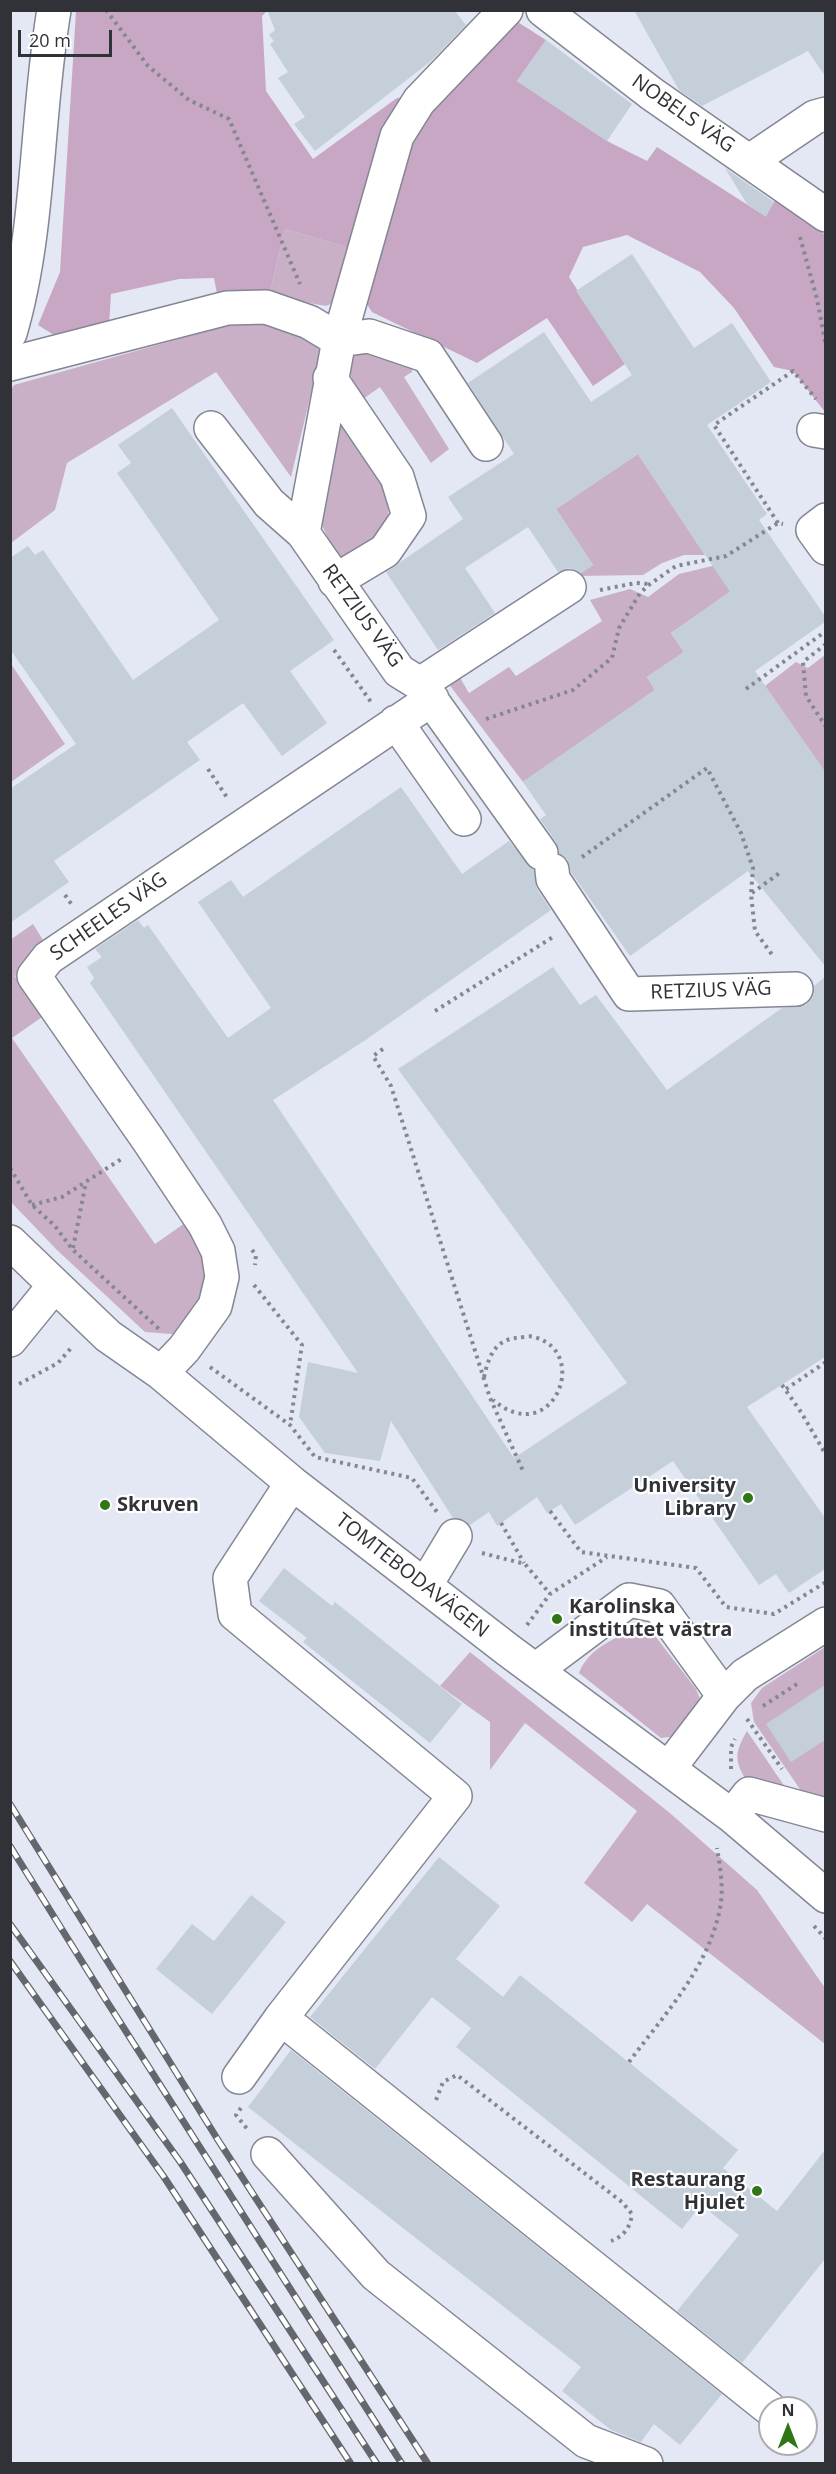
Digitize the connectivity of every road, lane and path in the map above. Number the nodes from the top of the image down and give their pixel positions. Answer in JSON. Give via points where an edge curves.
{"nodes":[{"id":1,"x":54,"y":10,"type":"edge"},
{"id":2,"x":106,"y":10,"type":"edge"},
{"id":3,"x":506,"y":10,"type":"edge"},
{"id":4,"x":543,"y":10,"type":"edge"},
{"id":5,"x":825,"y":114,"type":"edge"},
{"id":6,"x":750,"y":160,"type":"junction"},
{"id":7,"x":825,"y":215,"type":"edge"},
{"id":8,"x":798,"y":233,"type":"dead end"},
{"id":9,"x":309,"y":322,"type":"junction"},
{"id":10,"x":10,"y":333,"type":"edge"},
{"id":11,"x":339,"y":340,"type":"junction"},
{"id":12,"x":825,"y":346,"type":"edge"},
{"id":13,"x":10,"y":364,"type":"edge"},
{"id":14,"x":330,"y":378,"type":"junction"},
{"id":15,"x":819,"y":421,"type":"edge"},
{"id":16,"x":211,"y":428,"type":"dead end"},
{"id":17,"x":486,"y":444,"type":"dead end"},
{"id":18,"x":778,"y":524,"type":"junction"},
{"id":19,"x":821,"y":533,"type":"edge"},
{"id":20,"x":303,"y":534,"type":"junction"},
{"id":21,"x":335,"y":581,"type":"junction"},
{"id":22,"x":650,"y":584,"type":"junction"},
{"id":23,"x":582,"y":589,"type":"joint"},
{"id":24,"x":825,"y":631,"type":"edge"},
{"id":25,"x":825,"y":644,"type":"edge"},
{"id":26,"x":334,"y":650,"type":"dead end"},
{"id":27,"x":746,"y":688,"type":"dead end"},
{"id":28,"x":426,"y":692,"type":"junction"},
{"id":29,"x":393,"y":725,"type":"junction"},
{"id":30,"x":453,"y":727,"type":"junction"},
{"id":31,"x":825,"y":728,"type":"edge"},
{"id":32,"x":464,"y":819,"type":"dead end"},
{"id":33,"x":549,"y":867,"type":"junction"},
{"id":34,"x":781,"y":872,"type":"dead end"},
{"id":35,"x":751,"y":894,"type":"junction"},
{"id":36,"x":579,"y":921,"type":"junction"},
{"id":37,"x":796,"y":989,"type":"joint"},
{"id":38,"x":435,"y":1011,"type":"dead end"},
{"id":39,"x":383,"y":1049,"type":"dead end"},
{"id":40,"x":149,"y":1141,"type":"junction"},
{"id":41,"x":87,"y":1182,"type":"junction"},
{"id":42,"x":32,"y":1205,"type":"dead end"},
{"id":43,"x":10,"y":1242,"type":"edge"},
{"id":44,"x":72,"y":1249,"type":"dead end"},
{"id":45,"x":54,"y":1286,"type":"junction"},
{"id":46,"x":10,"y":1340,"type":"edge"},
{"id":47,"x":184,"y":1349,"type":"junction"},
{"id":48,"x":825,"y":1362,"type":"edge"},
{"id":49,"x":160,"y":1372,"type":"junction"},
{"id":50,"x":484,"y":1378,"type":"junction"},
{"id":51,"x":782,"y":1385,"type":"dead end"},
{"id":52,"x":786,"y":1389,"type":"junction"},
{"id":53,"x":490,"y":1398,"type":"junction"},
{"id":54,"x":825,"y":1455,"type":"edge"},
{"id":55,"x":524,"y":1473,"type":"dead end"},
{"id":56,"x":292,"y":1483,"type":"junction"},
{"id":57,"x":550,"y":1511,"type":"dead end"},
{"id":58,"x":501,"y":1523,"type":"dead end"},
{"id":59,"x":455,"y":1536,"type":"junction"},
{"id":60,"x":525,"y":1564,"type":"junction"},
{"id":61,"x":825,"y":1582,"type":"edge"},
{"id":62,"x":425,"y":1586,"type":"junction"},
{"id":63,"x":550,"y":1594,"type":"dead end"},
{"id":64,"x":825,"y":1624,"type":"edge"},
{"id":65,"x":537,"y":1669,"type":"junction"},
{"id":66,"x":806,"y":1679,"type":"dead end"},
{"id":67,"x":739,"y":1708,"type":"junction"},
{"id":68,"x":741,"y":1727,"type":"dead end"},
{"id":69,"x":736,"y":1737,"type":"dead end"},
{"id":70,"x":669,"y":1768,"type":"junction"},
{"id":71,"x":817,"y":1812,"type":"edge"},
{"id":72,"x":732,"y":1816,"type":"junction"},
{"id":73,"x":822,"y":1888,"type":"edge"},
{"id":74,"x":281,"y":2018,"type":"junction"},
{"id":75,"x":629,"y":2062,"type":"dead end"},
{"id":76,"x":239,"y":2077,"type":"dead end"},
{"id":77,"x":423,"y":2134,"type":"junction"},
{"id":78,"x":268,"y":2154,"type":"dead end"},
{"id":79,"x":583,"y":2258,"type":"junction"},
{"id":80,"x":758,"y":2399,"type":"edge"},
{"id":81,"x":646,"y":2463,"type":"edge"}],
"edges":[{"from":1,"to":10,"type":"street","via":[[39,114],[27,254]]},
{"from":2,"to":9,"type":"path","via":[[148,66],[189,100],[229,119],[308,303]]},
{"from":3,"to":11,"type":"street","via":[[419,101],[397,136]]},
{"from":4,"to":6,"type":"street","name":"NOBELS VÄG","via":[[652,94]]},
{"from":5,"to":6,"type":"street"},
{"from":6,"to":7,"type":"street","name":"NOBELS VÄG"},
{"from":8,"to":12,"type":"path","via":[[817,299]]},
{"from":9,"to":11,"type":"street"},
{"from":9,"to":13,"type":"street","via":[[266,307],[227,308]]},
{"from":11,"to":14,"type":"street"},
{"from":11,"to":17,"type":"street","via":[[369,336],[428,356]]},
{"from":14,"to":20,"type":"street"},
{"from":14,"to":21,"type":"street","via":[[397,477],[409,516],[385,551]]},
{"from":15,"to":18,"type":"path","via":[[799,375],[793,370],[714,425]]},
{"from":16,"to":20,"type":"street","name":"RETZIUS VÄG","via":[[269,503]]},
{"from":18,"to":19,"type":"path"},
{"from":18,"to":22,"type":"path","via":[[726,556],[676,566]]},
{"from":20,"to":21,"type":"street","name":"RETZIUS VÄG"},
{"from":21,"to":28,"type":"street","name":"RETZIUS VÄG","via":[[399,670]]},
{"from":22,"to":23,"type":"path"},
{"from":22,"to":30,"type":"path","via":[[619,628],[612,658],[573,690]]},
{"from":23,"to":28,"type":"street","name":"SCHEELES VÄG"},
{"from":24,"to":27,"type":"path"},
{"from":25,"to":31,"type":"path","via":[[802,662],[806,696]]},
{"from":26,"to":29,"type":"path"},
{"from":28,"to":29,"type":"street","name":"SCHEELES VÄG"},
{"from":28,"to":30,"type":"street","name":"RETZIUS VÄG"},
{"from":29,"to":32,"type":"street"},
{"from":29,"to":40,"type":"street","name":"SCHEELES VÄG","via":[[48,958],[34,976]]},
{"from":30,"to":33,"type":"street","name":"RETZIUS VÄG"},
{"from":33,"to":35,"type":"path","via":[[707,768],[741,833],[753,868]]},
{"from":33,"to":36,"type":"street","name":"RETZIUS VÄG"},
{"from":34,"to":35,"type":"path"},
{"from":35,"to":37,"type":"path","via":[[755,931]]},
{"from":36,"to":37,"type":"street","name":"RETZIUS VÄG","via":[[629,994]]},
{"from":36,"to":38,"type":"path"},
{"from":39,"to":50,"type":"path","via":[[373,1056],[391,1086]]},
{"from":40,"to":41,"type":"path"},
{"from":40,"to":47,"type":"street","name":"SCHEELES VÄG","via":[[218,1251],[222,1277],[215,1306]]},
{"from":41,"to":42,"type":"path","via":[[62,1197]]},
{"from":41,"to":44,"type":"path"},
{"from":43,"to":45,"type":"street","name":"TOMTEBODAVÄGEN"},
{"from":45,"to":46,"type":"street"},
{"from":45,"to":49,"type":"street","name":"TOMTEBODAVÄGEN","via":[[108,1335]]},
{"from":47,"to":49,"type":"street","name":"SCHEELES VÄG"},
{"from":47,"to":59,"type":"path","via":[[290,1425],[315,1457],[412,1478]]},
{"from":48,"to":52,"type":"path"},
{"from":49,"to":56,"type":"street","name":"TOMTEBODAVÄGEN"},
{"from":50,"to":53,"type":"path"},
{"from":50,"to":53,"type":"path","via":[[489,1354],[507,1339],[534,1337],[553,1348],[564,1371],[560,1392],[546,1408],[528,1415],[504,1410]]},
{"from":51,"to":52,"type":"path"},
{"from":52,"to":54,"type":"path"},
{"from":53,"to":55,"type":"path"},
{"from":56,"to":62,"type":"street","name":"TOMTEBODAVÄGEN"},
{"from":56,"to":74,"type":"street","via":[[230,1578],[235,1614],[455,1796]]},
{"from":57,"to":61,"type":"path","via":[[581,1552],[696,1568],[726,1607],[774,1614]]},
{"from":58,"to":60,"type":"path"},
{"from":59,"to":60,"type":"path","via":[[465,1549]]},
{"from":59,"to":62,"type":"street"},
{"from":60,"to":63,"type":"path"},
{"from":62,"to":65,"type":"street","name":"TOMTEBODAVÄGEN"},
{"from":64,"to":67,"type":"street","via":[[745,1675]]},
{"from":65,"to":67,"type":"street","via":[[628,1600],[659,1606]]},
{"from":65,"to":70,"type":"street","name":"TOMTEBODAVÄGEN"},
{"from":66,"to":67,"type":"path"},
{"from":67,"to":68,"type":"path"},
{"from":67,"to":70,"type":"street"},
{"from":67,"to":71,"type":"path"},
{"from":69,"to":72,"type":"path","via":[[730,1766],[740,1785]]},
{"from":70,"to":72,"type":"street","name":"TOMTEBODAVÄGEN"},
{"from":71,"to":72,"type":"street"},
{"from":72,"to":73,"type":"street","name":"TOMTEBODAVÄGEN"},
{"from":72,"to":75,"type":"path","via":[[721,1871],[721,1906],[711,1944]]},
{"from":74,"to":76,"type":"street"},
{"from":74,"to":77,"type":"street"},
{"from":77,"to":79,"type":"street"},
{"from":77,"to":79,"type":"path","via":[[443,2082],[458,2075],[622,2202],[632,2214],[631,2225],[619,2238],[590,2249]]},
{"from":78,"to":81,"type":"street","via":[[376,2275],[586,2441]]},
{"from":79,"to":80,"type":"street"}]}
